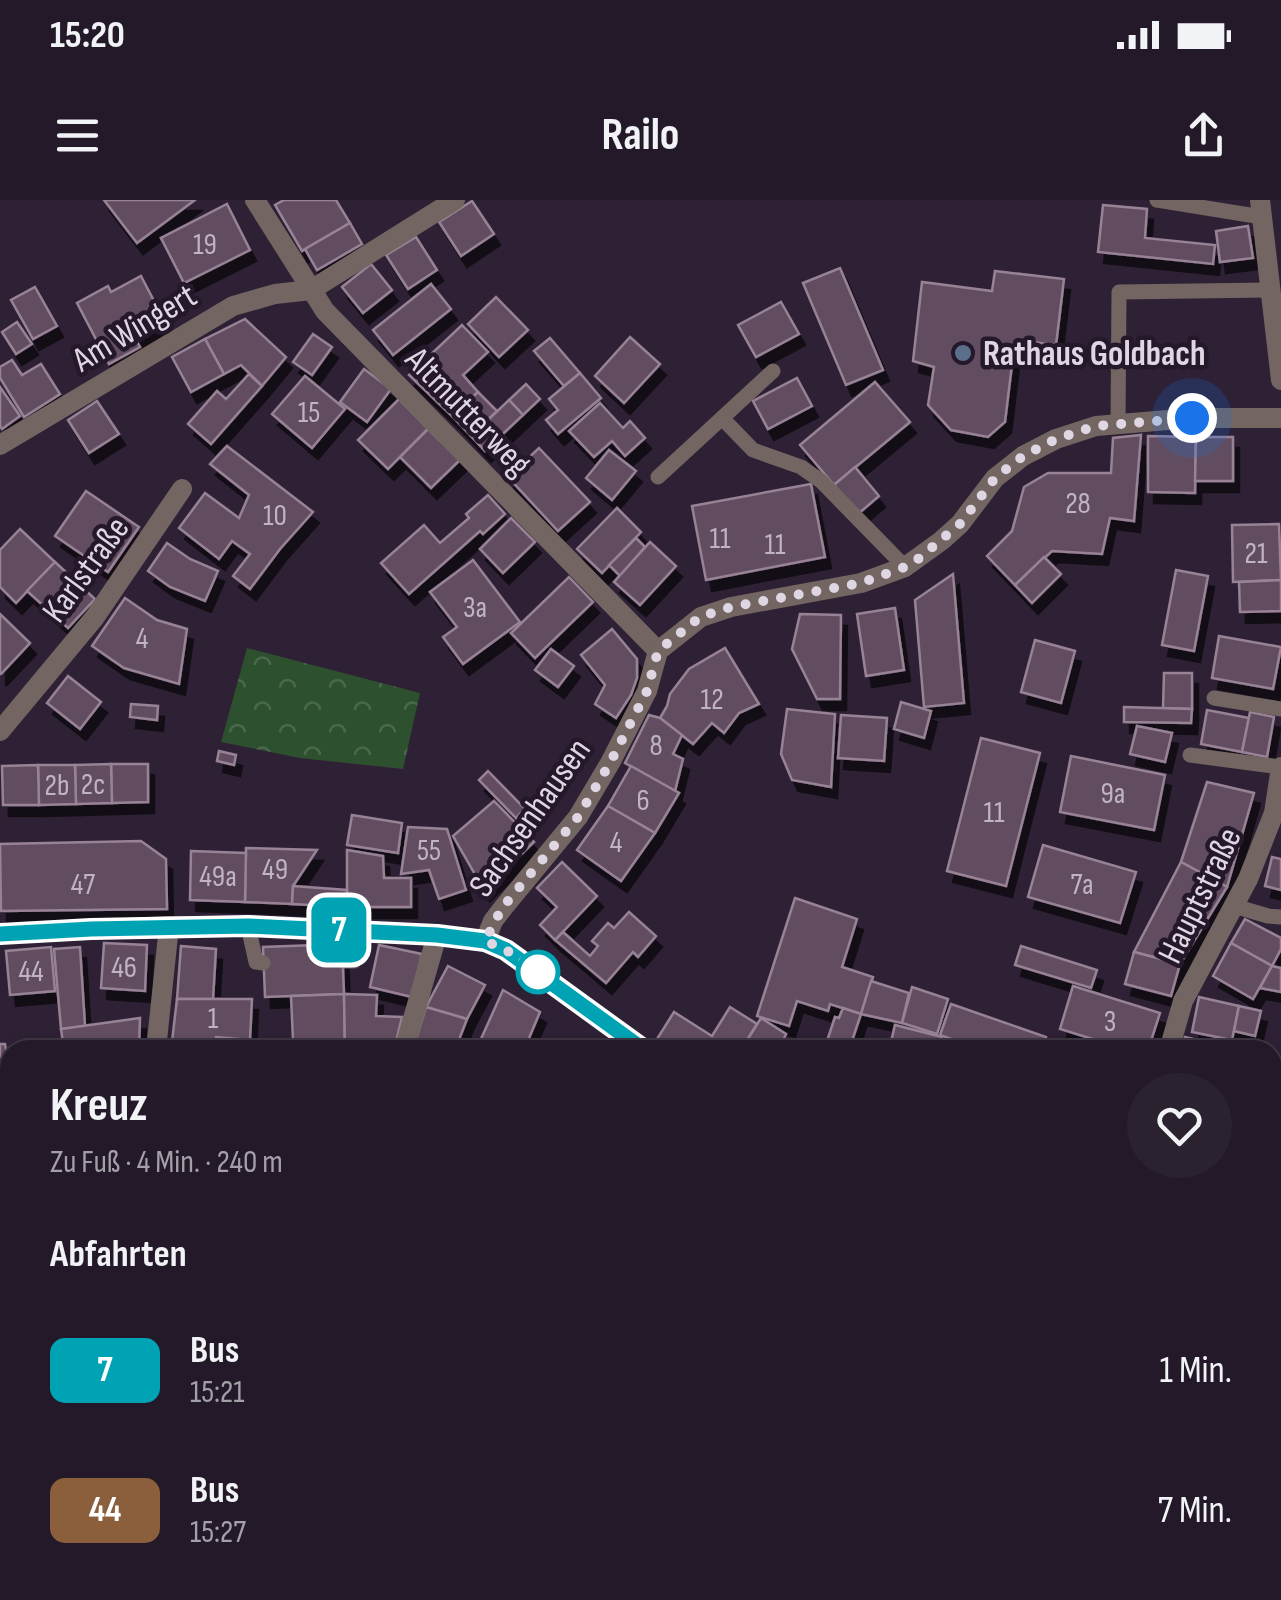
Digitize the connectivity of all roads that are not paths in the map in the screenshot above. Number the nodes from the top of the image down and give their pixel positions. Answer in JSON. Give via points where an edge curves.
{"nodes":[{"id":1,"x":255,"y":200,"type":"edge"},
{"id":2,"x":455,"y":200,"type":"edge"},
{"id":3,"x":1157,"y":200,"type":"edge"},
{"id":4,"x":1261,"y":209,"type":"edge"},
{"id":5,"x":311,"y":290,"type":"junction"},
{"id":6,"x":1269,"y":290,"type":"junction"},
{"id":7,"x":773,"y":371,"type":"dead end"},
{"id":8,"x":1281,"y":380,"type":"edge"},
{"id":9,"x":722,"y":418,"type":"junction"},
{"id":10,"x":1281,"y":418,"type":"edge"},
{"id":11,"x":1118,"y":424,"type":"junction"},
{"id":12,"x":0,"y":445,"type":"edge"},
{"id":13,"x":658,"y":478,"type":"dead end"},
{"id":14,"x":182,"y":489,"type":"dead end"},
{"id":15,"x":905,"y":567,"type":"junction"},
{"id":16,"x":658,"y":651,"type":"junction"},
{"id":17,"x":1214,"y":698,"type":"dead end"},
{"id":18,"x":1281,"y":709,"type":"edge"},
{"id":19,"x":0,"y":731,"type":"edge"},
{"id":20,"x":1190,"y":754,"type":"dead end"},
{"id":21,"x":1281,"y":767,"type":"edge"},
{"id":22,"x":1279,"y":797,"type":"edge"},
{"id":23,"x":1234,"y":906,"type":"junction"},
{"id":24,"x":1281,"y":917,"type":"edge"},
{"id":25,"x":169,"y":926,"type":"junction"},
{"id":26,"x":248,"y":926,"type":"junction"},
{"id":27,"x":368,"y":931,"type":"junction"},
{"id":28,"x":0,"y":934,"type":"edge"},
{"id":29,"x":437,"y":935,"type":"junction"},
{"id":30,"x":485,"y":941,"type":"junction"},
{"id":31,"x":263,"y":962,"type":"dead end"},
{"id":32,"x":343,"y":962,"type":"dead end"},
{"id":33,"x":157,"y":1040,"type":"edge"},
{"id":34,"x":407,"y":1040,"type":"edge"},
{"id":35,"x":630,"y":1040,"type":"edge"},
{"id":36,"x":1172,"y":1040,"type":"edge"}],
"edges":[{"from":1,"to":5,"type":"street","name":"Altmutterweg"},
{"from":2,"to":5,"type":"street"},
{"from":3,"to":4,"type":"lane"},
{"from":4,"to":6,"type":"street"},
{"from":5,"to":12,"type":"street","name":"Am Wingert","via":[[233,306]]},
{"from":5,"to":16,"type":"street","name":"Altmutterweg"},
{"from":6,"to":8,"type":"street"},
{"from":6,"to":11,"type":"lane","via":[[1118,292]]},
{"from":7,"to":9,"type":"lane"},
{"from":9,"to":13,"type":"lane"},
{"from":9,"to":15,"type":"lane","via":[[753,450],[822,480]]},
{"from":10,"to":11,"type":"street"},
{"from":11,"to":15,"type":"street","via":[[1056,439],[1023,456],[995,478],[960,524]]},
{"from":14,"to":19,"type":"street","name":"Karlstraße","via":[[95,617]]},
{"from":15,"to":16,"type":"street","via":[[861,583],[700,617]]},
{"from":16,"to":30,"type":"street","name":"Sachsenhausen","via":[[647,691],[578,817],[502,908]]},
{"from":17,"to":18,"type":"lane"},
{"from":20,"to":21,"type":"lane"},
{"from":21,"to":22,"type":"street","name":"Hauptstraße"},
{"from":22,"to":23,"type":"street","name":"Hauptstraße"},
{"from":23,"to":24,"type":"lane"},
{"from":23,"to":36,"type":"street","name":"Hauptstraße","via":[[1183,1001]]},
{"from":25,"to":26,"type":"street"},
{"from":25,"to":28,"type":"street"},
{"from":25,"to":33,"type":"street"},
{"from":26,"to":27,"type":"street"},
{"from":26,"to":31,"type":"lane","via":[[256,962]]},
{"from":27,"to":29,"type":"street"},
{"from":27,"to":32,"type":"lane","via":[[354,962]]},
{"from":29,"to":30,"type":"street"},
{"from":29,"to":34,"type":"street"},
{"from":30,"to":35,"type":"street"}]}
